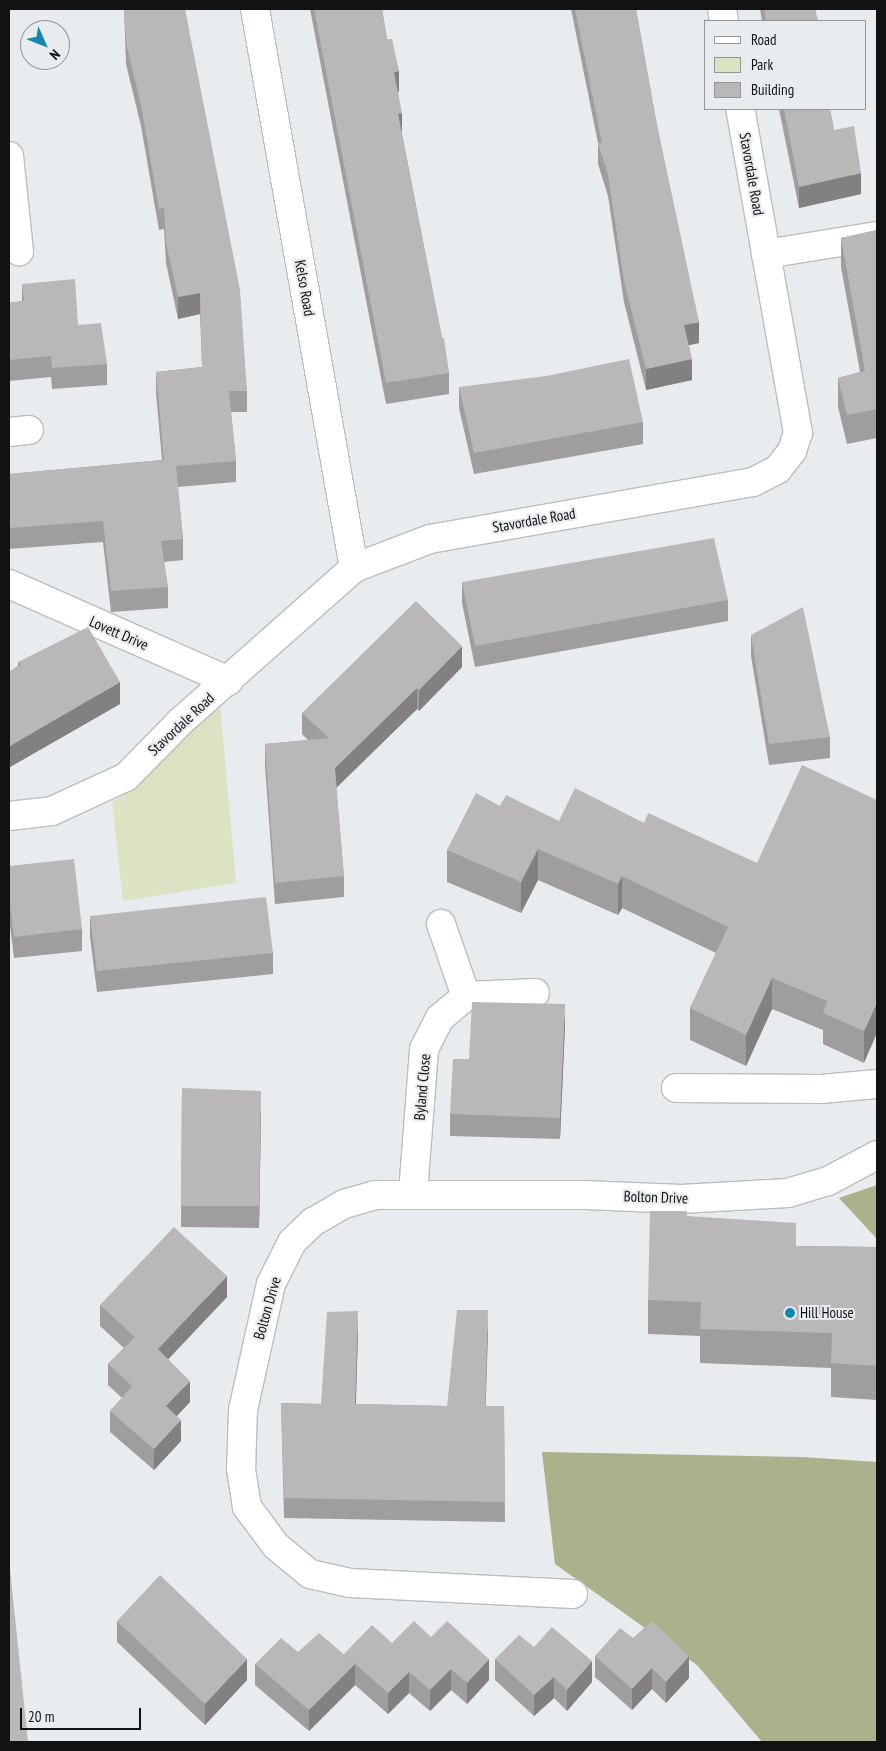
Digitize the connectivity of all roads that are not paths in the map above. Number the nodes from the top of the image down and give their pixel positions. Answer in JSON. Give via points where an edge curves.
{"nodes":[{"id":1,"x":255,"y":9,"type":"edge"},
{"id":2,"x":740,"y":110,"type":"edge"},
{"id":3,"x":9,"y":156,"type":"edge"},
{"id":4,"x":877,"y":236,"type":"edge"},
{"id":5,"x":18,"y":251,"type":"dead end"},
{"id":6,"x":766,"y":254,"type":"junction"},
{"id":7,"x":354,"y":568,"type":"junction"},
{"id":8,"x":9,"y":584,"type":"edge"},
{"id":9,"x":229,"y":681,"type":"junction"},
{"id":10,"x":9,"y":816,"type":"edge"},
{"id":11,"x":441,"y":924,"type":"dead end"},
{"id":12,"x":535,"y":993,"type":"dead end"},
{"id":13,"x":466,"y":996,"type":"junction"},
{"id":14,"x":877,"y":1084,"type":"edge"},
{"id":15,"x":676,"y":1088,"type":"dead end"},
{"id":16,"x":877,"y":1155,"type":"edge"},
{"id":17,"x":413,"y":1193,"type":"junction"},
{"id":18,"x":574,"y":1594,"type":"dead end"}],
"edges":[{"from":1,"to":7,"type":"street","name":"Kelso Road"},
{"from":2,"to":6,"type":"street","name":"Stavordale Road"},
{"from":3,"to":5,"type":"street"},
{"from":4,"to":6,"type":"street"},
{"from":6,"to":7,"type":"street","name":"Stavordale Road","via":[[798,433],[792,451],[778,469],[753,482],[430,539]]},
{"from":7,"to":9,"type":"street","name":"Stavordale Road"},
{"from":8,"to":9,"type":"street","name":"Lovett Drive"},
{"from":9,"to":10,"type":"street","name":"Stavordale Road","via":[[180,722],[126,777],[52,812]]},
{"from":11,"to":13,"type":"street"},
{"from":12,"to":13,"type":"street"},
{"from":13,"to":17,"type":"street","name":"Byland Close","via":[[440,1018],[424,1049]]},
{"from":14,"to":15,"type":"street","via":[[821,1089]]},
{"from":16,"to":17,"type":"street","name":"Bolton Drive","via":[[828,1181],[788,1193],[681,1199]]},
{"from":17,"to":18,"type":"street","name":"Bolton Drive","via":[[375,1195],[344,1204],[312,1222],[292,1242],[271,1284],[243,1410],[242,1469],[247,1507],[276,1546],[310,1574],[350,1583]]}]}
